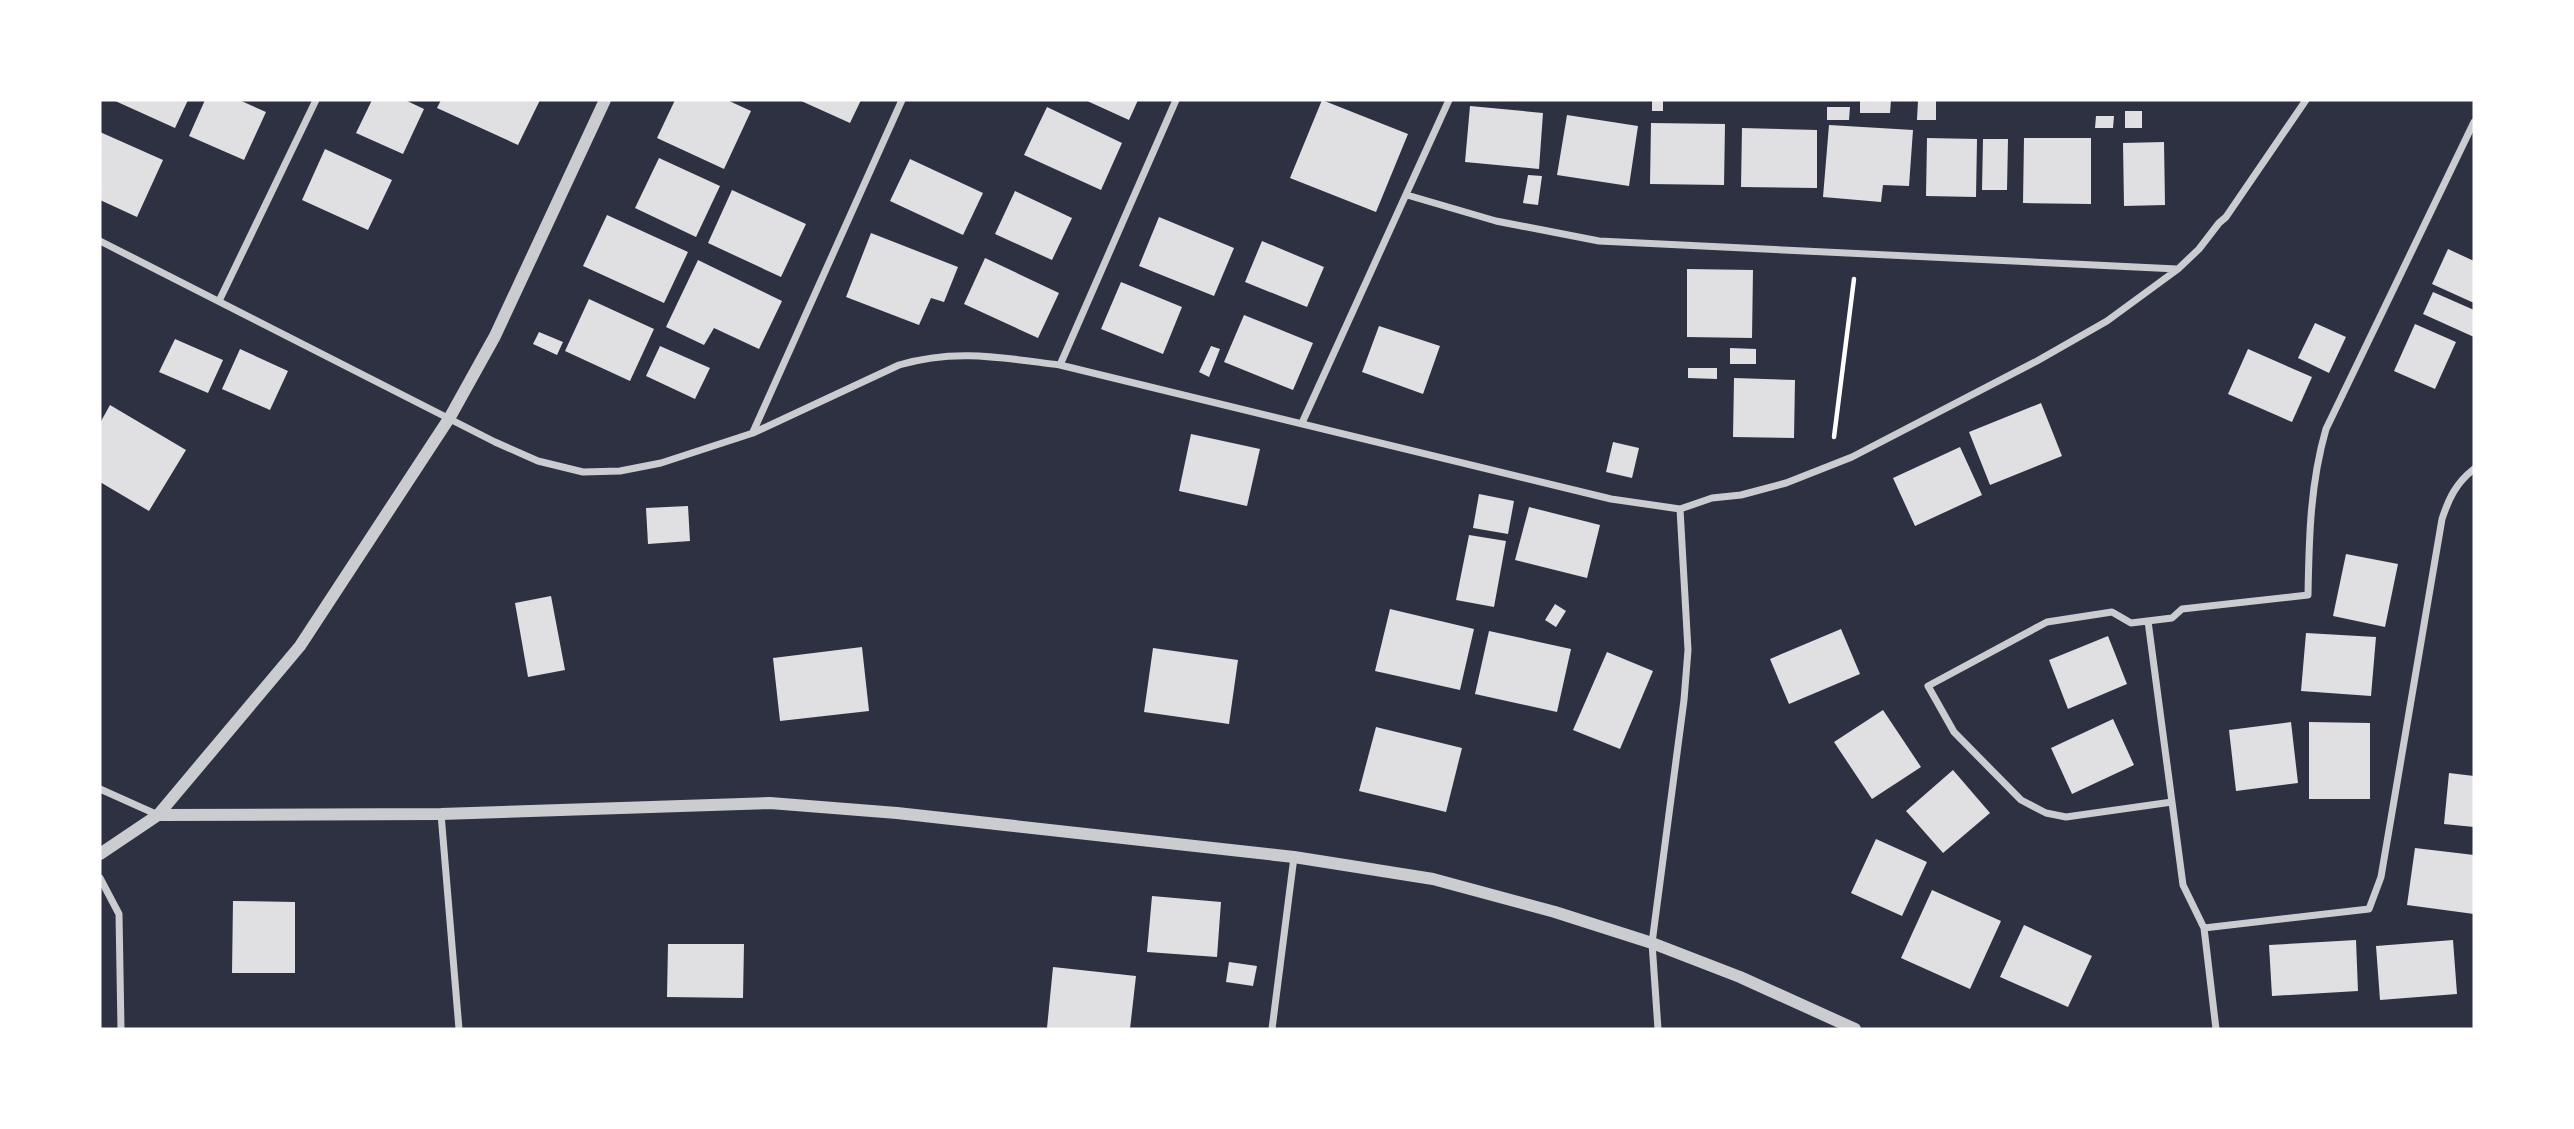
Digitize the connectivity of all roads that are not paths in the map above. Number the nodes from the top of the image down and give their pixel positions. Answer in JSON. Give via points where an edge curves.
{"nodes":[{"id":1,"x":316,"y":100,"type":"edge"},
{"id":2,"x":605,"y":100,"type":"edge"},
{"id":3,"x":902,"y":100,"type":"edge"},
{"id":4,"x":1176,"y":100,"type":"edge"},
{"id":5,"x":1449,"y":100,"type":"edge"},
{"id":6,"x":2306,"y":100,"type":"edge"},
{"id":7,"x":2474,"y":122,"type":"edge"},
{"id":8,"x":1407,"y":195,"type":"junction"},
{"id":9,"x":100,"y":241,"type":"edge"},
{"id":10,"x":2178,"y":269,"type":"junction"},
{"id":11,"x":219,"y":301,"type":"junction"},
{"id":12,"x":1060,"y":365,"type":"junction"},
{"id":13,"x":450,"y":417,"type":"junction"},
{"id":14,"x":1302,"y":423,"type":"junction"},
{"id":15,"x":753,"y":433,"type":"junction"},
{"id":16,"x":2474,"y":469,"type":"edge"},
{"id":17,"x":1680,"y":509,"type":"junction"},
{"id":18,"x":2148,"y":621,"type":"junction"},
{"id":19,"x":100,"y":789,"type":"edge"},
{"id":20,"x":2172,"y":802,"type":"junction"},
{"id":21,"x":441,"y":814,"type":"junction"},
{"id":22,"x":158,"y":815,"type":"junction"},
{"id":23,"x":100,"y":854,"type":"edge"},
{"id":24,"x":1294,"y":857,"type":"junction"},
{"id":25,"x":100,"y":878,"type":"edge"},
{"id":26,"x":2204,"y":928,"type":"junction"},
{"id":27,"x":1652,"y":943,"type":"junction"},
{"id":28,"x":121,"y":1029,"type":"edge"},
{"id":29,"x":460,"y":1029,"type":"edge"},
{"id":30,"x":1272,"y":1029,"type":"edge"},
{"id":31,"x":1658,"y":1029,"type":"edge"},
{"id":32,"x":1855,"y":1029,"type":"edge"},
{"id":33,"x":2216,"y":1029,"type":"edge"}],
"edges":[{"from":1,"to":11,"type":"street"},
{"from":2,"to":13,"type":"street","via":[[495,336]]},
{"from":3,"to":15,"type":"street"},
{"from":4,"to":12,"type":"street"},
{"from":5,"to":8,"type":"street"},
{"from":6,"to":10,"type":"street","via":[[2226,217]]},
{"from":7,"to":18,"type":"street","via":[[2326,429],[2313,481],[2308,595],[2182,609],[2172,618]]},
{"from":8,"to":10,"type":"street","via":[[1507,224],[1599,241]]},
{"from":8,"to":14,"type":"street"},
{"from":9,"to":11,"type":"street"},
{"from":10,"to":17,"type":"street","via":[[2107,321],[1852,457],[1786,483]]},
{"from":11,"to":13,"type":"street"},
{"from":12,"to":14,"type":"street"},
{"from":12,"to":15,"type":"street","via":[[970,354],[921,358]]},
{"from":13,"to":15,"type":"street","via":[[538,461],[583,472],[661,463]]},
{"from":13,"to":22,"type":"street","via":[[300,646]]},
{"from":14,"to":17,"type":"street","via":[[1611,499]]},
{"from":16,"to":26,"type":"street","via":[[2449,497],[2442,519],[2381,877],[2369,909]]},
{"from":17,"to":27,"type":"street","via":[[1688,650]]},
{"from":18,"to":20,"type":"street"},
{"from":18,"to":20,"type":"street","via":[[2131,623],[2112,612],[2047,622],[1928,686],[1954,732],[2021,800],[2046,813],[2066,817]]},
{"from":19,"to":22,"type":"street"},
{"from":20,"to":26,"type":"street","via":[[2183,885]]},
{"from":21,"to":22,"type":"street"},
{"from":21,"to":24,"type":"street","via":[[770,803]]},
{"from":21,"to":29,"type":"street"},
{"from":22,"to":23,"type":"street"},
{"from":24,"to":27,"type":"street","via":[[1433,879]]},
{"from":24,"to":30,"type":"street"},
{"from":25,"to":28,"type":"street","via":[[119,914]]},
{"from":26,"to":33,"type":"street"},
{"from":27,"to":31,"type":"street"},
{"from":27,"to":32,"type":"street"}]}
